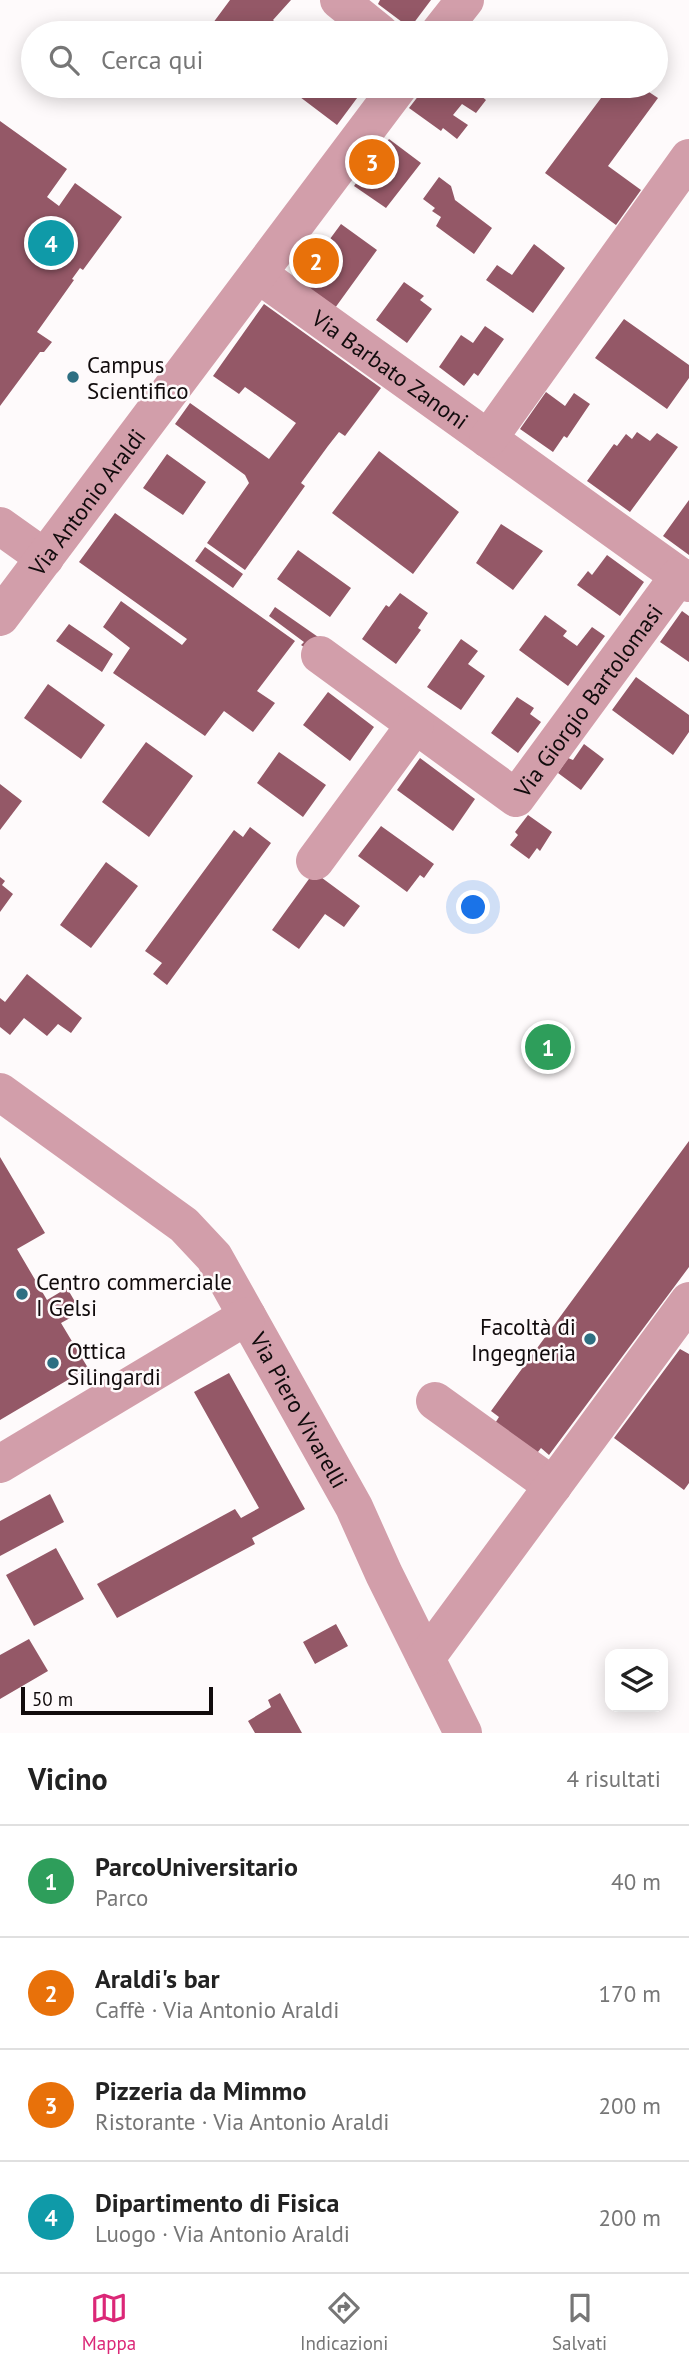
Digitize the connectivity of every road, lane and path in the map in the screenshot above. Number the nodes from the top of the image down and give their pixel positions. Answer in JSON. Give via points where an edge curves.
{"nodes":[{"id":1,"x":339,"y":0,"type":"edge"},
{"id":2,"x":466,"y":0,"type":"edge"},
{"id":3,"x":365,"y":21,"type":"edge"},
{"id":4,"x":449,"y":21,"type":"edge"},
{"id":5,"x":390,"y":98,"type":"edge"},
{"id":6,"x":689,"y":158,"type":"edge"},
{"id":7,"x":258,"y":274,"type":"junction"},
{"id":8,"x":488,"y":439,"type":"junction"},
{"id":9,"x":0,"y":526,"type":"edge"},
{"id":10,"x":46,"y":558,"type":"junction"},
{"id":11,"x":684,"y":580,"type":"edge"},
{"id":12,"x":0,"y":617,"type":"edge"},
{"id":13,"x":320,"y":655,"type":"dead end"},
{"id":14,"x":415,"y":725,"type":"junction"},
{"id":15,"x":315,"y":861,"type":"dead end"},
{"id":16,"x":0,"y":1092,"type":"edge"},
{"id":17,"x":689,"y":1301,"type":"edge"},
{"id":18,"x":247,"y":1316,"type":"junction"},
{"id":19,"x":435,"y":1401,"type":"dead end"},
{"id":20,"x":0,"y":1464,"type":"edge"},
{"id":21,"x":553,"y":1486,"type":"junction"},
{"id":22,"x":426,"y":1658,"type":"junction"},
{"id":23,"x":463,"y":1733,"type":"edge"}],
"edges":[{"from":1,"to":3,"type":"street"},
{"from":2,"to":4,"type":"street"},
{"from":5,"to":7,"type":"street","name":"Via Antonio Araldi"},
{"from":6,"to":8,"type":"street","name":"Via Barbato Zanoni"},
{"from":7,"to":8,"type":"street","name":"Via Barbato Zanoni"},
{"from":7,"to":10,"type":"street","name":"Via Antonio Araldi"},
{"from":8,"to":11,"type":"street","name":"Via Barbato Zanoni"},
{"from":9,"to":10,"type":"street"},
{"from":10,"to":12,"type":"street","name":"Via Antonio Araldi"},
{"from":11,"to":14,"type":"street","name":"Via Giorgio Bartolomasi","via":[[516,798]]},
{"from":13,"to":14,"type":"street","name":"Via Giorgio Bartolomasi"},
{"from":14,"to":15,"type":"street"},
{"from":16,"to":18,"type":"street","name":"Via Piero Vivarelli","via":[[184,1225],[214,1257]]},
{"from":17,"to":21,"type":"street"},
{"from":18,"to":20,"type":"street"},
{"from":18,"to":22,"type":"street","name":"Via Piero Vivarelli","via":[[354,1507]]},
{"from":19,"to":21,"type":"street"},
{"from":21,"to":22,"type":"street"},
{"from":22,"to":23,"type":"street","name":"Via Piero Vivarelli"}]}
